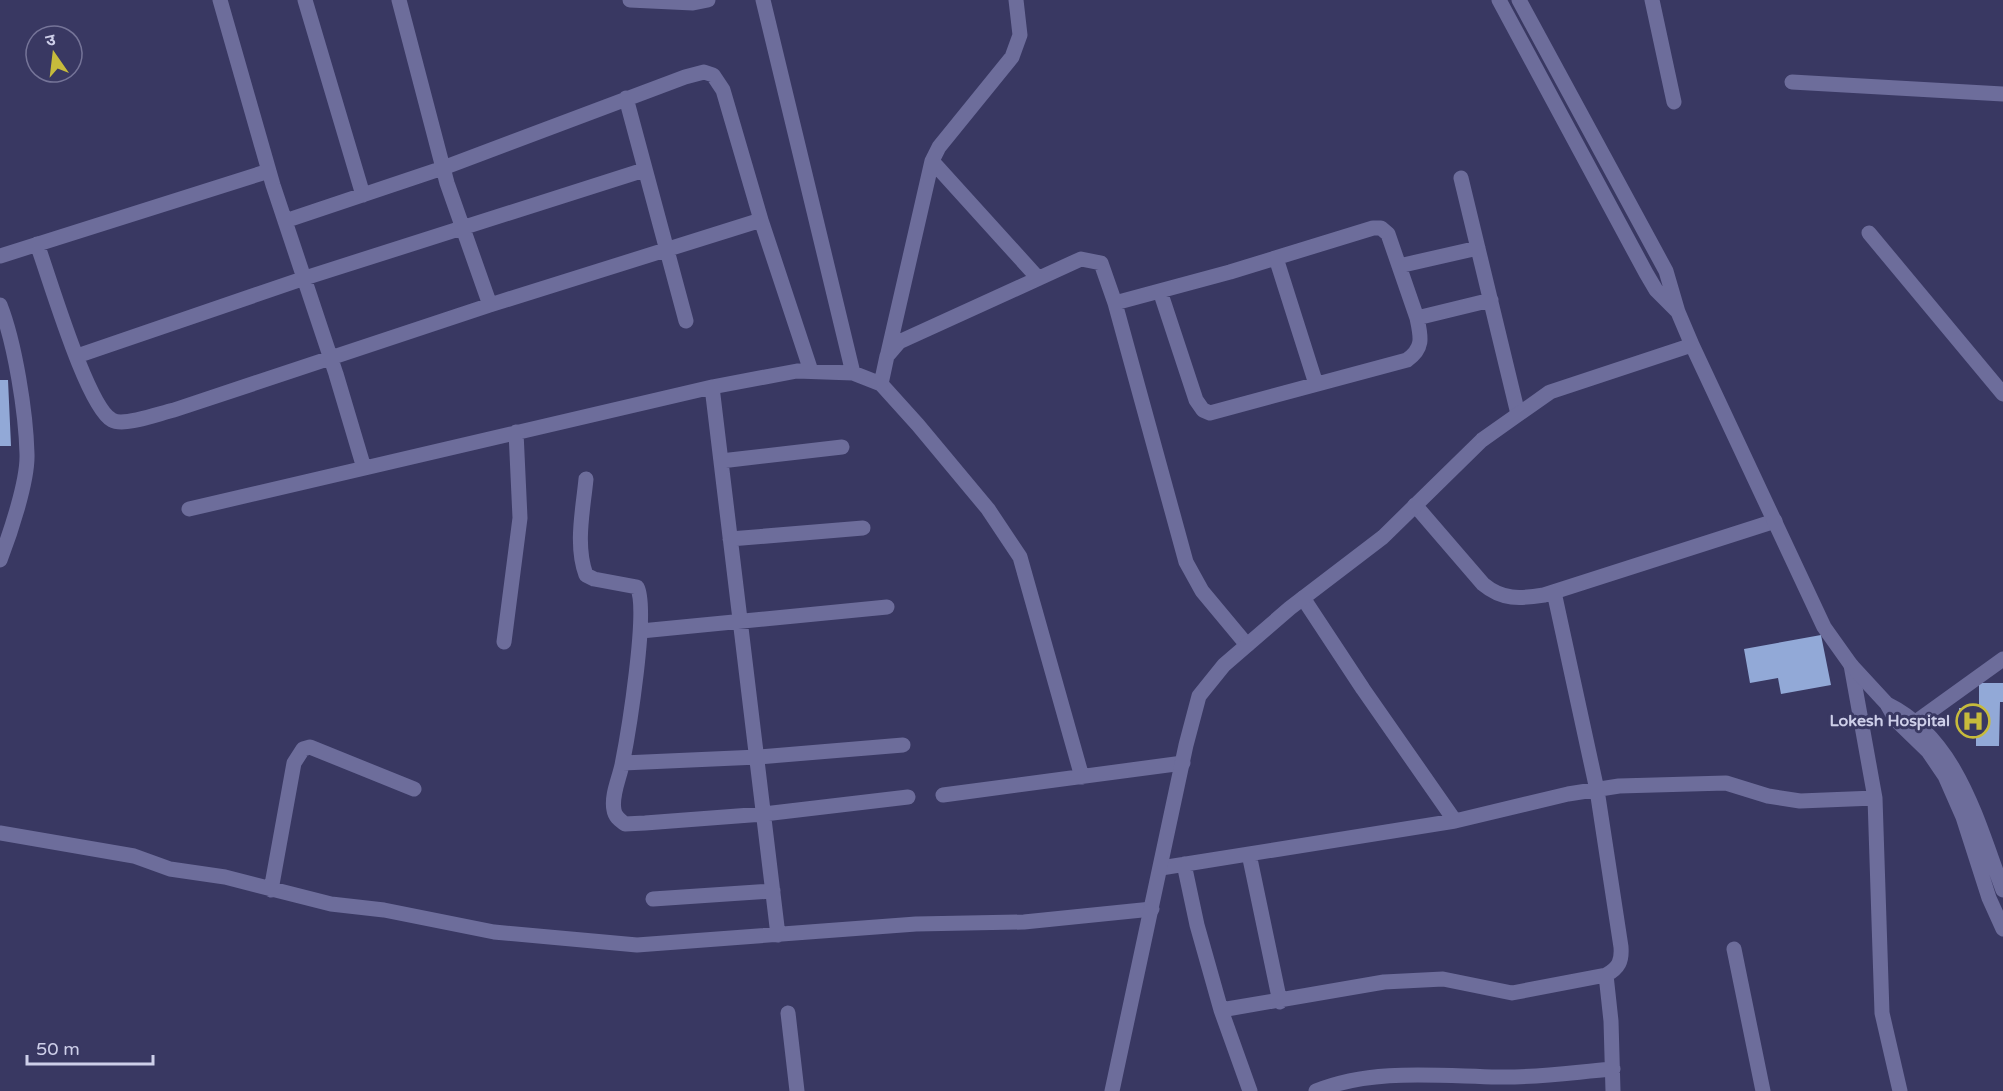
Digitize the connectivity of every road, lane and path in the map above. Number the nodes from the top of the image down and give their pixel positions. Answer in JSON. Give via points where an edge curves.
{"nodes":[{"id":1,"x":220,"y":0,"type":"edge"},
{"id":2,"x":306,"y":0,"type":"edge"},
{"id":3,"x":399,"y":0,"type":"edge"},
{"id":4,"x":630,"y":0,"type":"edge"},
{"id":5,"x":708,"y":0,"type":"edge"},
{"id":6,"x":763,"y":0,"type":"edge"},
{"id":7,"x":1016,"y":0,"type":"edge"},
{"id":8,"x":1499,"y":0,"type":"edge"},
{"id":9,"x":1519,"y":0,"type":"edge"},
{"id":10,"x":1652,"y":0,"type":"edge"},
{"id":11,"x":662,"y":1,"type":"edge"},
{"id":12,"x":1792,"y":82,"type":"dead end"},
{"id":13,"x":2003,"y":94,"type":"edge"},
{"id":14,"x":626,"y":98,"type":"junction"},
{"id":15,"x":1674,"y":102,"type":"dead end"},
{"id":16,"x":932,"y":161,"type":"junction"},
{"id":17,"x":443,"y":168,"type":"junction"},
{"id":18,"x":644,"y":170,"type":"junction"},
{"id":19,"x":269,"y":171,"type":"junction"},
{"id":20,"x":1461,"y":178,"type":"dead end"},
{"id":21,"x":363,"y":195,"type":"junction"},
{"id":22,"x":761,"y":220,"type":"junction"},
{"id":23,"x":285,"y":221,"type":"junction"},
{"id":24,"x":463,"y":228,"type":"junction"},
{"id":25,"x":1869,"y":233,"type":"dead end"},
{"id":26,"x":37,"y":244,"type":"junction"},
{"id":27,"x":1478,"y":248,"type":"junction"},
{"id":28,"x":668,"y":249,"type":"junction"},
{"id":29,"x":0,"y":256,"type":"edge"},
{"id":30,"x":1276,"y":258,"type":"junction"},
{"id":31,"x":1399,"y":266,"type":"junction"},
{"id":32,"x":304,"y":278,"type":"junction"},
{"id":33,"x":1038,"y":278,"type":"junction"},
{"id":34,"x":1160,"y":291,"type":"junction"},
{"id":35,"x":1491,"y":300,"type":"junction"},
{"id":36,"x":1115,"y":303,"type":"junction"},
{"id":37,"x":490,"y":305,"type":"junction"},
{"id":38,"x":1,"y":311,"type":"edge"},
{"id":39,"x":1678,"y":312,"type":"junction"},
{"id":40,"x":1417,"y":318,"type":"junction"},
{"id":41,"x":686,"y":321,"type":"dead end"},
{"id":42,"x":1692,"y":345,"type":"junction"},
{"id":43,"x":77,"y":356,"type":"junction"},
{"id":44,"x":887,"y":356,"type":"junction"},
{"id":45,"x":331,"y":358,"type":"junction"},
{"id":46,"x":811,"y":371,"type":"junction"},
{"id":47,"x":853,"y":373,"type":"junction"},
{"id":48,"x":881,"y":384,"type":"junction"},
{"id":49,"x":1316,"y":384,"type":"junction"},
{"id":50,"x":712,"y":387,"type":"junction"},
{"id":51,"x":2003,"y":394,"type":"edge"},
{"id":52,"x":1518,"y":414,"type":"junction"},
{"id":53,"x":516,"y":432,"type":"junction"},
{"id":54,"x":842,"y":447,"type":"dead end"},
{"id":55,"x":721,"y":461,"type":"junction"},
{"id":56,"x":364,"y":468,"type":"junction"},
{"id":57,"x":586,"y":479,"type":"dead end"},
{"id":58,"x":1415,"y":506,"type":"junction"},
{"id":59,"x":189,"y":509,"type":"dead end"},
{"id":60,"x":1775,"y":521,"type":"junction"},
{"id":61,"x":863,"y":528,"type":"dead end"},
{"id":62,"x":730,"y":539,"type":"junction"},
{"id":63,"x":0,"y":560,"type":"edge"},
{"id":64,"x":1554,"y":592,"type":"junction"},
{"id":65,"x":1303,"y":598,"type":"junction"},
{"id":66,"x":887,"y":607,"type":"dead end"},
{"id":67,"x":741,"y":623,"type":"junction"},
{"id":68,"x":641,"y":631,"type":"junction"},
{"id":69,"x":504,"y":642,"type":"dead end"},
{"id":70,"x":1247,"y":645,"type":"junction"},
{"id":71,"x":2003,"y":659,"type":"edge"},
{"id":72,"x":1851,"y":665,"type":"junction"},
{"id":73,"x":1910,"y":726,"type":"junction"},
{"id":74,"x":903,"y":745,"type":"dead end"},
{"id":75,"x":758,"y":757,"type":"junction"},
{"id":76,"x":623,"y":763,"type":"junction"},
{"id":77,"x":1183,"y":763,"type":"junction"},
{"id":78,"x":1082,"y":777,"type":"junction"},
{"id":79,"x":414,"y":789,"type":"dead end"},
{"id":80,"x":1597,"y":790,"type":"junction"},
{"id":81,"x":943,"y":795,"type":"dead end"},
{"id":82,"x":908,"y":796,"type":"dead end"},
{"id":83,"x":1875,"y":798,"type":"junction"},
{"id":84,"x":764,"y":814,"type":"junction"},
{"id":85,"x":1455,"y":821,"type":"junction"},
{"id":86,"x":0,"y":833,"type":"edge"},
{"id":87,"x":1249,"y":854,"type":"junction"},
{"id":88,"x":1184,"y":864,"type":"junction"},
{"id":89,"x":1161,"y":868,"type":"junction"},
{"id":90,"x":271,"y":890,"type":"junction"},
{"id":91,"x":2003,"y":890,"type":"edge"},
{"id":92,"x":773,"y":891,"type":"junction"},
{"id":93,"x":653,"y":899,"type":"dead end"},
{"id":94,"x":1152,"y":909,"type":"junction"},
{"id":95,"x":2003,"y":929,"type":"edge"},
{"id":96,"x":778,"y":935,"type":"junction"},
{"id":97,"x":1734,"y":949,"type":"dead end"},
{"id":98,"x":1606,"y":975,"type":"junction"},
{"id":99,"x":1280,"y":1002,"type":"junction"},
{"id":100,"x":1221,"y":1010,"type":"junction"},
{"id":101,"x":788,"y":1012,"type":"dead end"},
{"id":102,"x":1613,"y":1069,"type":"junction"},
{"id":103,"x":1474,"y":1084,"type":"edge"},
{"id":104,"x":1900,"y":1090,"type":"edge"},
{"id":105,"x":797,"y":1091,"type":"edge"},
{"id":106,"x":1112,"y":1091,"type":"edge"},
{"id":107,"x":1251,"y":1091,"type":"edge"},
{"id":108,"x":1316,"y":1091,"type":"edge"},
{"id":109,"x":1613,"y":1091,"type":"edge"},
{"id":110,"x":1763,"y":1091,"type":"edge"},
{"id":111,"x":1883,"y":1091,"type":"edge"}],
"edges":[{"from":1,"to":19,"type":"street"},
{"from":2,"to":21,"type":"street"},
{"from":3,"to":17,"type":"street"},
{"from":4,"to":11,"type":"street"},
{"from":5,"to":11,"type":"street"},
{"from":6,"to":47,"type":"street"},
{"from":7,"to":16,"type":"street","via":[[1020,35],[1012,57]]},
{"from":8,"to":39,"type":"street","via":[[1646,273],[1656,290]]},
{"from":9,"to":39,"type":"street","via":[[1666,271]]},
{"from":10,"to":15,"type":"street"},
{"from":12,"to":13,"type":"street"},
{"from":14,"to":17,"type":"street"},
{"from":14,"to":18,"type":"street"},
{"from":14,"to":22,"type":"street","via":[[685,76],[704,72],[713,75],[723,90]]},
{"from":16,"to":33,"type":"street"},
{"from":16,"to":44,"type":"street"},
{"from":17,"to":21,"type":"street"},
{"from":17,"to":24,"type":"street"},
{"from":18,"to":24,"type":"street"},
{"from":18,"to":28,"type":"street"},
{"from":19,"to":23,"type":"street"},
{"from":19,"to":26,"type":"street"},
{"from":20,"to":27,"type":"street"},
{"from":21,"to":23,"type":"street"},
{"from":22,"to":28,"type":"street"},
{"from":22,"to":46,"type":"street"},
{"from":23,"to":32,"type":"street"},
{"from":24,"to":32,"type":"street"},
{"from":24,"to":37,"type":"street"},
{"from":25,"to":51,"type":"street"},
{"from":26,"to":29,"type":"street"},
{"from":26,"to":43,"type":"street"},
{"from":27,"to":31,"type":"street"},
{"from":27,"to":35,"type":"street"},
{"from":28,"to":37,"type":"street"},
{"from":28,"to":41,"type":"street"},
{"from":30,"to":31,"type":"street","via":[[1381,228],[1388,234]]},
{"from":30,"to":34,"type":"street"},
{"from":30,"to":49,"type":"street"},
{"from":31,"to":40,"type":"street"},
{"from":32,"to":43,"type":"street"},
{"from":32,"to":45,"type":"street"},
{"from":33,"to":36,"type":"street","via":[[1081,259],[1095,260],[1104,268]]},
{"from":33,"to":44,"type":"street","via":[[898,342]]},
{"from":34,"to":36,"type":"street"},
{"from":34,"to":49,"type":"street","via":[[1196,400],[1203,410],[1216,412]]},
{"from":35,"to":40,"type":"street"},
{"from":35,"to":52,"type":"street"},
{"from":36,"to":70,"type":"street","via":[[1186,561],[1202,591]]},
{"from":37,"to":45,"type":"street"},
{"from":38,"to":63,"type":"street","via":[[20,388],[27,456],[12,529]]},
{"from":39,"to":42,"type":"street"},
{"from":40,"to":49,"type":"street","via":[[1422,342],[1407,360]]},
{"from":42,"to":52,"type":"street","via":[[1550,392]]},
{"from":42,"to":60,"type":"street"},
{"from":43,"to":45,"type":"street","via":[[89,389],[103,412],[113,421],[125,422],[174,410]]},
{"from":44,"to":48,"type":"street"},
{"from":45,"to":56,"type":"street"},
{"from":46,"to":47,"type":"street"},
{"from":46,"to":50,"type":"street"},
{"from":47,"to":48,"type":"street"},
{"from":48,"to":78,"type":"street","via":[[988,509],[1020,557]]},
{"from":50,"to":53,"type":"street"},
{"from":50,"to":55,"type":"street"},
{"from":52,"to":58,"type":"street","via":[[1482,440]]},
{"from":53,"to":56,"type":"street"},
{"from":53,"to":69,"type":"street","via":[[520,518]]},
{"from":54,"to":55,"type":"street"},
{"from":55,"to":62,"type":"street"},
{"from":56,"to":59,"type":"street"},
{"from":57,"to":68,"type":"street","via":[[582,564],[586,575],[594,579],[637,587],[641,595]]},
{"from":58,"to":64,"type":"street","via":[[1493,592],[1522,598]]},
{"from":58,"to":65,"type":"street","via":[[1383,537]]},
{"from":60,"to":64,"type":"street"},
{"from":60,"to":72,"type":"street","via":[[1824,627]]},
{"from":61,"to":62,"type":"street"},
{"from":62,"to":67,"type":"street"},
{"from":64,"to":80,"type":"street"},
{"from":65,"to":70,"type":"street"},
{"from":65,"to":85,"type":"street"},
{"from":66,"to":67,"type":"street"},
{"from":67,"to":68,"type":"street"},
{"from":67,"to":75,"type":"street"},
{"from":68,"to":76,"type":"street"},
{"from":70,"to":77,"type":"street","via":[[1224,665],[1199,696]]},
{"from":71,"to":73,"type":"street"},
{"from":72,"to":73,"type":"street"},
{"from":72,"to":83,"type":"street"},
{"from":73,"to":91,"type":"street","via":[[1955,769]]},
{"from":73,"to":95,"type":"street","via":[[1945,776]]},
{"from":74,"to":75,"type":"street"},
{"from":75,"to":76,"type":"street"},
{"from":75,"to":84,"type":"street"},
{"from":76,"to":84,"type":"street","via":[[613,807],[625,824]]},
{"from":77,"to":78,"type":"street"},
{"from":77,"to":89,"type":"street"},
{"from":78,"to":81,"type":"street"},
{"from":79,"to":90,"type":"street","via":[[310,747],[303,749],[291,774]]},
{"from":80,"to":83,"type":"street","via":[[1645,784],[1726,783],[1800,801]]},
{"from":80,"to":85,"type":"street"},
{"from":80,"to":98,"type":"street","via":[[1622,958]]},
{"from":82,"to":84,"type":"street"},
{"from":83,"to":104,"type":"street","via":[[1882,1013]]},
{"from":84,"to":92,"type":"street"},
{"from":85,"to":87,"type":"street"},
{"from":86,"to":90,"type":"street","via":[[134,856],[170,869],[225,877]]},
{"from":87,"to":88,"type":"street"},
{"from":87,"to":99,"type":"street"},
{"from":88,"to":89,"type":"street"},
{"from":88,"to":100,"type":"street"},
{"from":89,"to":94,"type":"street"},
{"from":90,"to":96,"type":"street","via":[[494,932],[562,939],[637,945]]},
{"from":92,"to":93,"type":"street"},
{"from":92,"to":96,"type":"street"},
{"from":94,"to":96,"type":"street","via":[[1024,922],[916,924]]},
{"from":94,"to":106,"type":"street"},
{"from":97,"to":110,"type":"street"},
{"from":98,"to":99,"type":"street","via":[[1512,993],[1443,979],[1384,982]]},
{"from":98,"to":102,"type":"street"},
{"from":99,"to":100,"type":"street"},
{"from":100,"to":107,"type":"street"},
{"from":101,"to":105,"type":"street"},
{"from":102,"to":103,"type":"street"},
{"from":102,"to":109,"type":"street"},
{"from":103,"to":108,"type":"street","via":[[1379,1077]]},
{"from":104,"to":111,"type":"street"}]}
